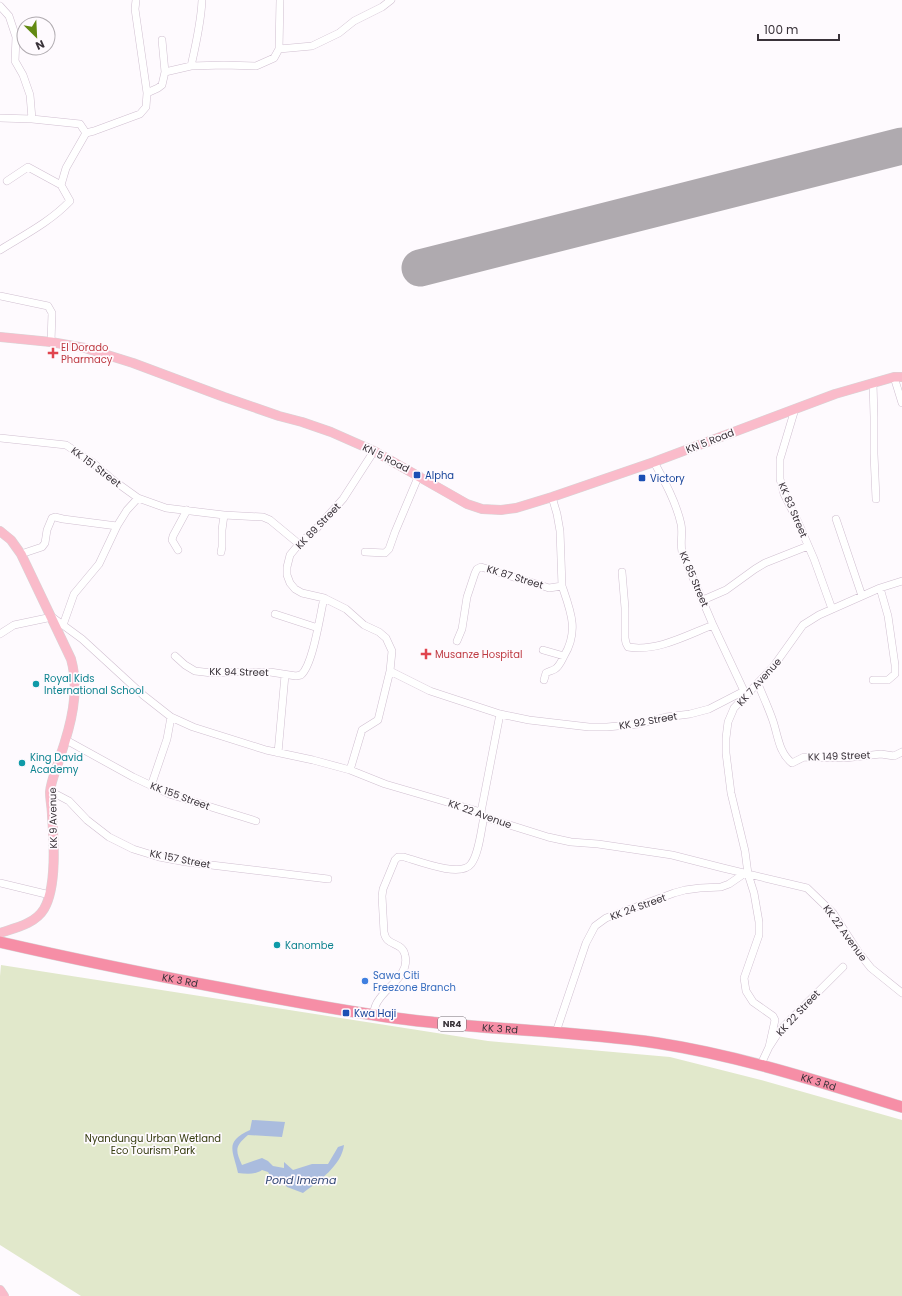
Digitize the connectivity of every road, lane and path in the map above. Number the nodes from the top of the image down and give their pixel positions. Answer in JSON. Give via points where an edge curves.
{"nodes":[{"id":1,"x":136,"y":0,"type":"edge"},
{"id":2,"x":202,"y":0,"type":"edge"},
{"id":3,"x":280,"y":0,"type":"edge"},
{"id":4,"x":391,"y":0,"type":"edge"},
{"id":5,"x":0,"y":6,"type":"edge"},
{"id":6,"x":162,"y":40,"type":"dead end"},
{"id":7,"x":279,"y":49,"type":"junction"},
{"id":8,"x":195,"y":66,"type":"junction"},
{"id":9,"x":165,"y":72,"type":"junction"},
{"id":10,"x":147,"y":93,"type":"junction"},
{"id":11,"x":0,"y":118,"type":"edge"},
{"id":12,"x":32,"y":119,"type":"junction"},
{"id":13,"x":86,"y":133,"type":"junction"},
{"id":14,"x":7,"y":181,"type":"dead end"},
{"id":15,"x":61,"y":185,"type":"junction"},
{"id":16,"x":0,"y":250,"type":"edge"},
{"id":17,"x":0,"y":296,"type":"edge"},
{"id":18,"x":0,"y":337,"type":"edge"},
{"id":19,"x":50,"y":342,"type":"junction"},
{"id":20,"x":898,"y":377,"type":"edge"},
{"id":21,"x":873,"y":383,"type":"junction"},
{"id":22,"x":902,"y":403,"type":"edge"},
{"id":23,"x":795,"y":409,"type":"junction"},
{"id":24,"x":0,"y":438,"type":"edge"},
{"id":25,"x":374,"y":451,"type":"junction"},
{"id":26,"x":654,"y":462,"type":"junction"},
{"id":27,"x":419,"y":475,"type":"junction"},
{"id":28,"x":552,"y":497,"type":"junction"},
{"id":29,"x":138,"y":498,"type":"junction"},
{"id":30,"x":876,"y":499,"type":"dead end"},
{"id":31,"x":187,"y":510,"type":"junction"},
{"id":32,"x":224,"y":515,"type":"junction"},
{"id":33,"x":836,"y":519,"type":"dead end"},
{"id":34,"x":117,"y":526,"type":"junction"},
{"id":35,"x":0,"y":531,"type":"edge"},
{"id":36,"x":299,"y":544,"type":"junction"},
{"id":37,"x":808,"y":546,"type":"junction"},
{"id":38,"x":178,"y":550,"type":"dead end"},
{"id":39,"x":221,"y":552,"type":"dead end"},
{"id":40,"x":365,"y":552,"type":"dead end"},
{"id":41,"x":21,"y":554,"type":"junction"},
{"id":42,"x":622,"y":572,"type":"dead end"},
{"id":43,"x":902,"y":581,"type":"edge"},
{"id":44,"x":562,"y":586,"type":"junction"},
{"id":45,"x":880,"y":588,"type":"junction"},
{"id":46,"x":862,"y":596,"type":"junction"},
{"id":47,"x":324,"y":598,"type":"junction"},
{"id":48,"x":703,"y":600,"type":"junction"},
{"id":49,"x":832,"y":609,"type":"junction"},
{"id":50,"x":275,"y":614,"type":"dead end"},
{"id":51,"x":52,"y":617,"type":"junction"},
{"id":52,"x":63,"y":625,"type":"junction"},
{"id":53,"x":713,"y":625,"type":"junction"},
{"id":54,"x":318,"y":628,"type":"junction"},
{"id":55,"x":0,"y":634,"type":"edge"},
{"id":56,"x":457,"y":641,"type":"dead end"},
{"id":57,"x":543,"y":650,"type":"dead end"},
{"id":58,"x":175,"y":656,"type":"dead end"},
{"id":59,"x":564,"y":656,"type":"junction"},
{"id":60,"x":390,"y":671,"type":"junction"},
{"id":61,"x":285,"y":675,"type":"junction"},
{"id":62,"x":544,"y":680,"type":"dead end"},
{"id":63,"x":873,"y":680,"type":"dead end"},
{"id":64,"x":758,"y":684,"type":"junction"},
{"id":65,"x":745,"y":693,"type":"junction"},
{"id":66,"x":500,"y":714,"type":"junction"},
{"id":67,"x":171,"y":717,"type":"junction"},
{"id":68,"x":66,"y":740,"type":"junction"},
{"id":69,"x":902,"y":752,"type":"edge"},
{"id":70,"x":278,"y":753,"type":"junction"},
{"id":71,"x":350,"y":770,"type":"junction"},
{"id":72,"x":151,"y":786,"type":"junction"},
{"id":73,"x":50,"y":791,"type":"junction"},
{"id":74,"x":483,"y":814,"type":"junction"},
{"id":75,"x":256,"y":822,"type":"dead end"},
{"id":76,"x":746,"y":874,"type":"junction"},
{"id":77,"x":328,"y":879,"type":"dead end"},
{"id":78,"x":0,"y":883,"type":"edge"},
{"id":79,"x":50,"y":895,"type":"junction"},
{"id":80,"x":0,"y":933,"type":"edge"},
{"id":81,"x":0,"y":942,"type":"edge"},
{"id":82,"x":843,"y":967,"type":"dead end"},
{"id":83,"x":902,"y":993,"type":"edge"},
{"id":84,"x":373,"y":1015,"type":"junction"},
{"id":85,"x":556,"y":1032,"type":"junction"},
{"id":86,"x":769,"y":1047,"type":"junction"},
{"id":87,"x":760,"y":1064,"type":"junction"},
{"id":88,"x":902,"y":1107,"type":"edge"},
{"id":89,"x":0,"y":1290,"type":"edge"},
{"id":90,"x":4,"y":1296,"type":"edge"}],
"edges":[{"from":1,"to":10,"type":"street","via":[[135,9]]},
{"from":2,"to":8,"type":"street"},
{"from":3,"to":7,"type":"street"},
{"from":4,"to":7,"type":"street","via":[[354,21],[339,33],[312,46]]},
{"from":5,"to":12,"type":"street","via":[[9,16],[16,38],[16,61],[30,95]]},
{"from":6,"to":9,"type":"street"},
{"from":7,"to":8,"type":"street","via":[[277,56],[256,66]]},
{"from":8,"to":9,"type":"street"},
{"from":9,"to":10,"type":"street","via":[[162,85]]},
{"from":10,"to":13,"type":"street","via":[[146,107],[140,114]]},
{"from":11,"to":12,"type":"street"},
{"from":12,"to":13,"type":"street","via":[[80,124]]},
{"from":13,"to":15,"type":"street","via":[[66,168]]},
{"from":14,"to":15,"type":"street","via":[[28,167]]},
{"from":15,"to":16,"type":"street","via":[[70,201],[64,208]]},
{"from":17,"to":19,"type":"street","via":[[48,306],[52,313]]},
{"from":18,"to":19,"type":"main road","name":"KN 5 Road"},
{"from":19,"to":25,"type":"main road","name":"KN 5 Road","via":[[85,348],[134,363],[224,397],[331,432]]},
{"from":20,"to":21,"type":"main road","name":"KN 5 Road"},
{"from":20,"to":22,"type":"street"},
{"from":21,"to":23,"type":"main road","name":"KN 5 Road"},
{"from":21,"to":30,"type":"street"},
{"from":23,"to":26,"type":"main road","name":"KN 5 Road"},
{"from":23,"to":37,"type":"street","name":"KK 83 Street","via":[[780,459],[780,479],[784,494]]},
{"from":24,"to":29,"type":"street","name":"KK 151 Street","via":[[66,445]]},
{"from":25,"to":27,"type":"main road","name":"KN 5 Road"},
{"from":25,"to":36,"type":"street","name":"KK 89 Street","via":[[343,499],[316,530]]},
{"from":26,"to":28,"type":"main road","name":"KN 5 Road"},
{"from":26,"to":48,"type":"street","name":"KK 85 Street","via":[[671,494],[682,526],[682,552]]},
{"from":27,"to":28,"type":"main road","name":"KN 5 Road","via":[[467,504],[482,509],[516,508]]},
{"from":27,"to":40,"type":"street","via":[[389,549],[385,552]]},
{"from":28,"to":44,"type":"street","via":[[560,531]]},
{"from":29,"to":31,"type":"street","name":"KK 151 Street","via":[[166,508]]},
{"from":29,"to":34,"type":"street"},
{"from":31,"to":32,"type":"street","name":"KK 151 Street"},
{"from":31,"to":38,"type":"street","via":[[172,540]]},
{"from":32,"to":36,"type":"street","name":"KK 151 Street","via":[[263,517]]},
{"from":32,"to":39,"type":"street"},
{"from":33,"to":46,"type":"street"},
{"from":34,"to":41,"type":"street","via":[[55,517],[50,522],[42,547]]},
{"from":34,"to":52,"type":"street","via":[[99,564],[74,594]]},
{"from":35,"to":41,"type":"main road","name":"KK 9 Avenue","via":[[11,540]]},
{"from":36,"to":47,"type":"street","name":"KK 89 Street","via":[[290,555],[287,567],[290,583],[302,593]]},
{"from":37,"to":48,"type":"street","via":[[765,563],[730,587]]},
{"from":37,"to":49,"type":"street","name":"KK 83 Street"},
{"from":41,"to":51,"type":"main road","name":"KK 9 Avenue"},
{"from":42,"to":53,"type":"street","via":[[625,638],[628,646],[654,646]]},
{"from":43,"to":45,"type":"street","name":"KK 7 Avenue"},
{"from":44,"to":56,"type":"street","name":"KK 87 Street","via":[[549,588],[481,567],[477,569]]},
{"from":44,"to":59,"type":"street","via":[[573,622],[571,641]]},
{"from":45,"to":46,"type":"street","name":"KK 7 Avenue"},
{"from":45,"to":63,"type":"street","via":[[888,616],[895,674],[888,680]]},
{"from":46,"to":49,"type":"street","name":"KK 7 Avenue"},
{"from":47,"to":54,"type":"street","name":"KK 94 Street"},
{"from":47,"to":60,"type":"street","name":"KK 89 Street","via":[[346,609],[364,625],[380,632],[391,645]]},
{"from":48,"to":53,"type":"street","name":"KK 85 Street"},
{"from":49,"to":64,"type":"street","name":"KK 7 Avenue","via":[[803,625],[785,652]]},
{"from":50,"to":54,"type":"street"},
{"from":51,"to":52,"type":"street","name":"KK 22 Avenue"},
{"from":51,"to":55,"type":"street","via":[[14,625]]},
{"from":51,"to":68,"type":"main road","name":"KK 9 Avenue","via":[[75,671],[71,722]]},
{"from":52,"to":67,"type":"street","name":"KK 22 Avenue"},
{"from":53,"to":65,"type":"street","name":"KK 85 Street"},
{"from":54,"to":61,"type":"street","name":"KK 94 Street","via":[[304,673],[301,676]]},
{"from":57,"to":59,"type":"street"},
{"from":58,"to":61,"type":"street","name":"KK 94 Street","via":[[185,666],[212,673],[265,672]]},
{"from":59,"to":62,"type":"street","via":[[556,669],[546,673]]},
{"from":60,"to":66,"type":"street","name":"KK 92 Street","via":[[430,691]]},
{"from":60,"to":71,"type":"street","via":[[378,720],[362,730]]},
{"from":61,"to":70,"type":"street"},
{"from":64,"to":65,"type":"street","name":"KK 7 Avenue"},
{"from":64,"to":69,"type":"street","name":"KK 149 Street","via":[[774,722],[781,749],[792,763],[804,757],[845,758],[881,754],[894,756]]},
{"from":65,"to":66,"type":"street","name":"KK 92 Street","via":[[702,711],[624,726],[589,727]]},
{"from":65,"to":76,"type":"street","name":"KK 7 Avenue","via":[[728,722],[726,753],[731,793],[745,851]]},
{"from":66,"to":74,"type":"street"},
{"from":67,"to":70,"type":"street","name":"KK 22 Avenue","via":[[193,727]]},
{"from":67,"to":72,"type":"street","via":[[167,739]]},
{"from":68,"to":72,"type":"street","name":"KK 155 Street"},
{"from":68,"to":73,"type":"main road","name":"KK 9 Avenue"},
{"from":70,"to":71,"type":"street","name":"KK 22 Avenue"},
{"from":71,"to":74,"type":"street","name":"KK 22 Avenue","via":[[385,784]]},
{"from":72,"to":75,"type":"street","name":"KK 155 Street"},
{"from":73,"to":77,"type":"street","name":"KK 157 Street","via":[[69,801],[87,820],[109,837],[133,849],[186,862]]},
{"from":73,"to":79,"type":"main road","name":"KK 9 Avenue","via":[[54,864]]},
{"from":74,"to":76,"type":"street","name":"KK 22 Avenue","via":[[548,837],[672,855]]},
{"from":74,"to":84,"type":"street","via":[[475,856],[466,869],[443,868],[404,857],[395,860],[383,889],[384,932],[389,942],[402,948],[406,959],[400,977],[378,1000]]},
{"from":76,"to":83,"type":"street","name":"KK 22 Avenue","via":[[807,888],[833,913],[871,968]]},
{"from":76,"to":85,"type":"street","name":"KK 24 Street","via":[[720,887],[680,892],[606,918],[595,926],[586,943]]},
{"from":76,"to":86,"type":"street","name":"KK 7 Avenue","via":[[754,893],[759,935],[744,978],[749,998],[775,1020]]},
{"from":78,"to":79,"type":"street"},
{"from":79,"to":80,"type":"main road","name":"KK 9 Avenue","via":[[39,915],[20,926]]},
{"from":81,"to":84,"type":"highway","name":"KK 3 Rd","number":"NR4","via":[[157,976]]},
{"from":82,"to":86,"type":"street","name":"KK 22 Street","via":[[780,1030]]},
{"from":84,"to":85,"type":"highway","name":"KK 3 Rd","number":"NR4","via":[[476,1027]]},
{"from":85,"to":87,"type":"highway","name":"KK 3 Rd","number":"NR4","via":[[657,1043],[721,1054]]},
{"from":86,"to":87,"type":"street","name":"KK 22 Street"},
{"from":87,"to":88,"type":"highway","name":"KK 3 Rd","number":"NR4"},
{"from":89,"to":90,"type":"main road"}]}
